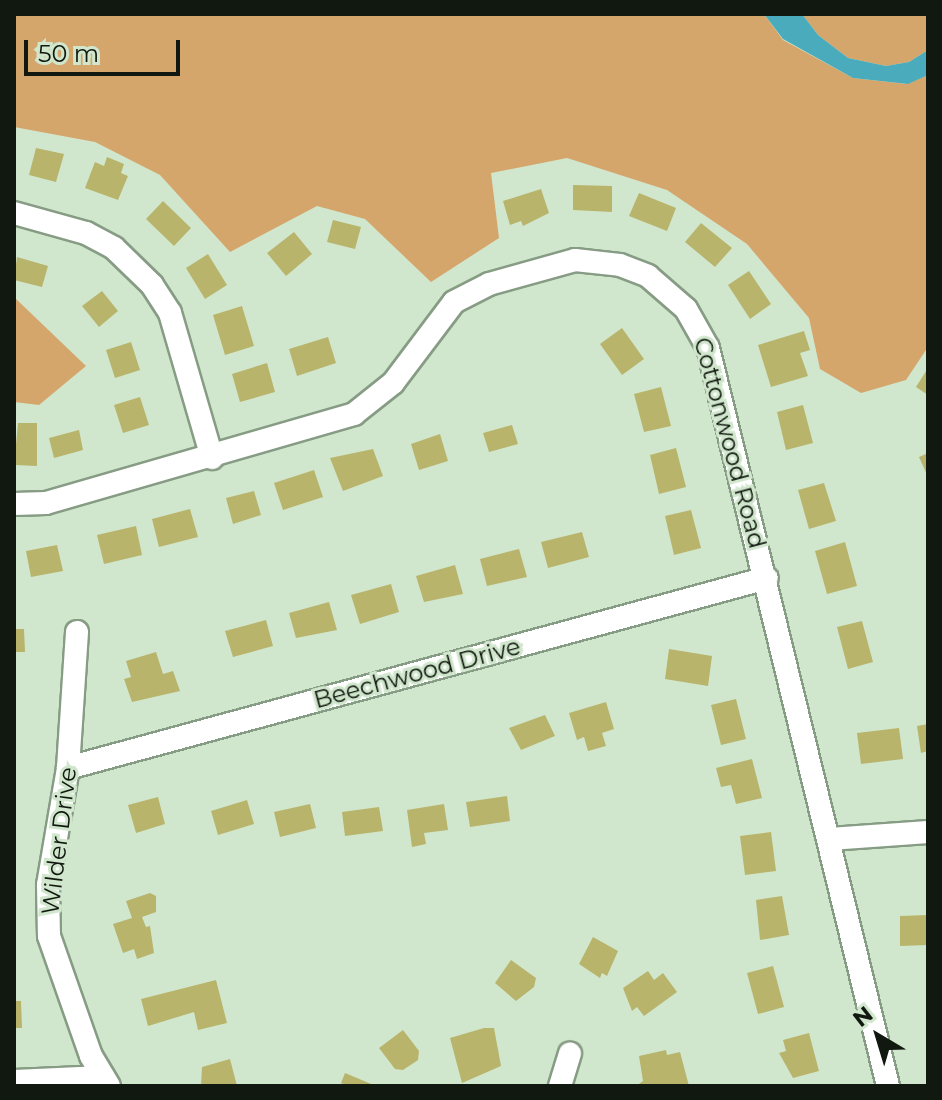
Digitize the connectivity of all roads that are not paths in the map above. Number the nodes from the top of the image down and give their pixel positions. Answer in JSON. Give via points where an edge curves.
{"nodes":[{"id":1,"x":14,"y":213,"type":"edge"},
{"id":2,"x":212,"y":458,"type":"junction"},
{"id":3,"x":14,"y":504,"type":"edge"},
{"id":4,"x":767,"y":578,"type":"junction"},
{"id":5,"x":77,"y":632,"type":"dead end"},
{"id":6,"x":68,"y":768,"type":"junction"},
{"id":7,"x":928,"y":832,"type":"edge"},
{"id":8,"x":830,"y":839,"type":"junction"},
{"id":9,"x":570,"y":1053,"type":"dead end"},
{"id":10,"x":14,"y":1081,"type":"edge"},
{"id":11,"x":106,"y":1082,"type":"edge"},
{"id":12,"x":560,"y":1086,"type":"edge"},
{"id":13,"x":888,"y":1086,"type":"edge"}],
"edges":[{"from":1,"to":2,"type":"street","via":[[86,233],[114,248],[152,285],[170,313]]},
{"from":2,"to":3,"type":"street","name":"Cottonwood Road","via":[[46,503]]},
{"from":2,"to":4,"type":"street","name":"Cottonwood Road","via":[[354,414],[393,383],[454,302],[478,288],[550,264],[575,260],[620,265],[668,291],[697,325],[708,348]]},
{"from":4,"to":6,"type":"street","name":"Beechwood Drive"},
{"from":4,"to":8,"type":"street","name":"Cottonwood Road"},
{"from":5,"to":6,"type":"street","name":"Wilder Drive"},
{"from":6,"to":11,"type":"street","name":"Wilder Drive","via":[[48,885],[49,936],[56,967]]},
{"from":7,"to":8,"type":"street"},
{"from":8,"to":13,"type":"street","name":"Cottonwood Road"},
{"from":9,"to":12,"type":"street"},
{"from":10,"to":11,"type":"street"}]}
